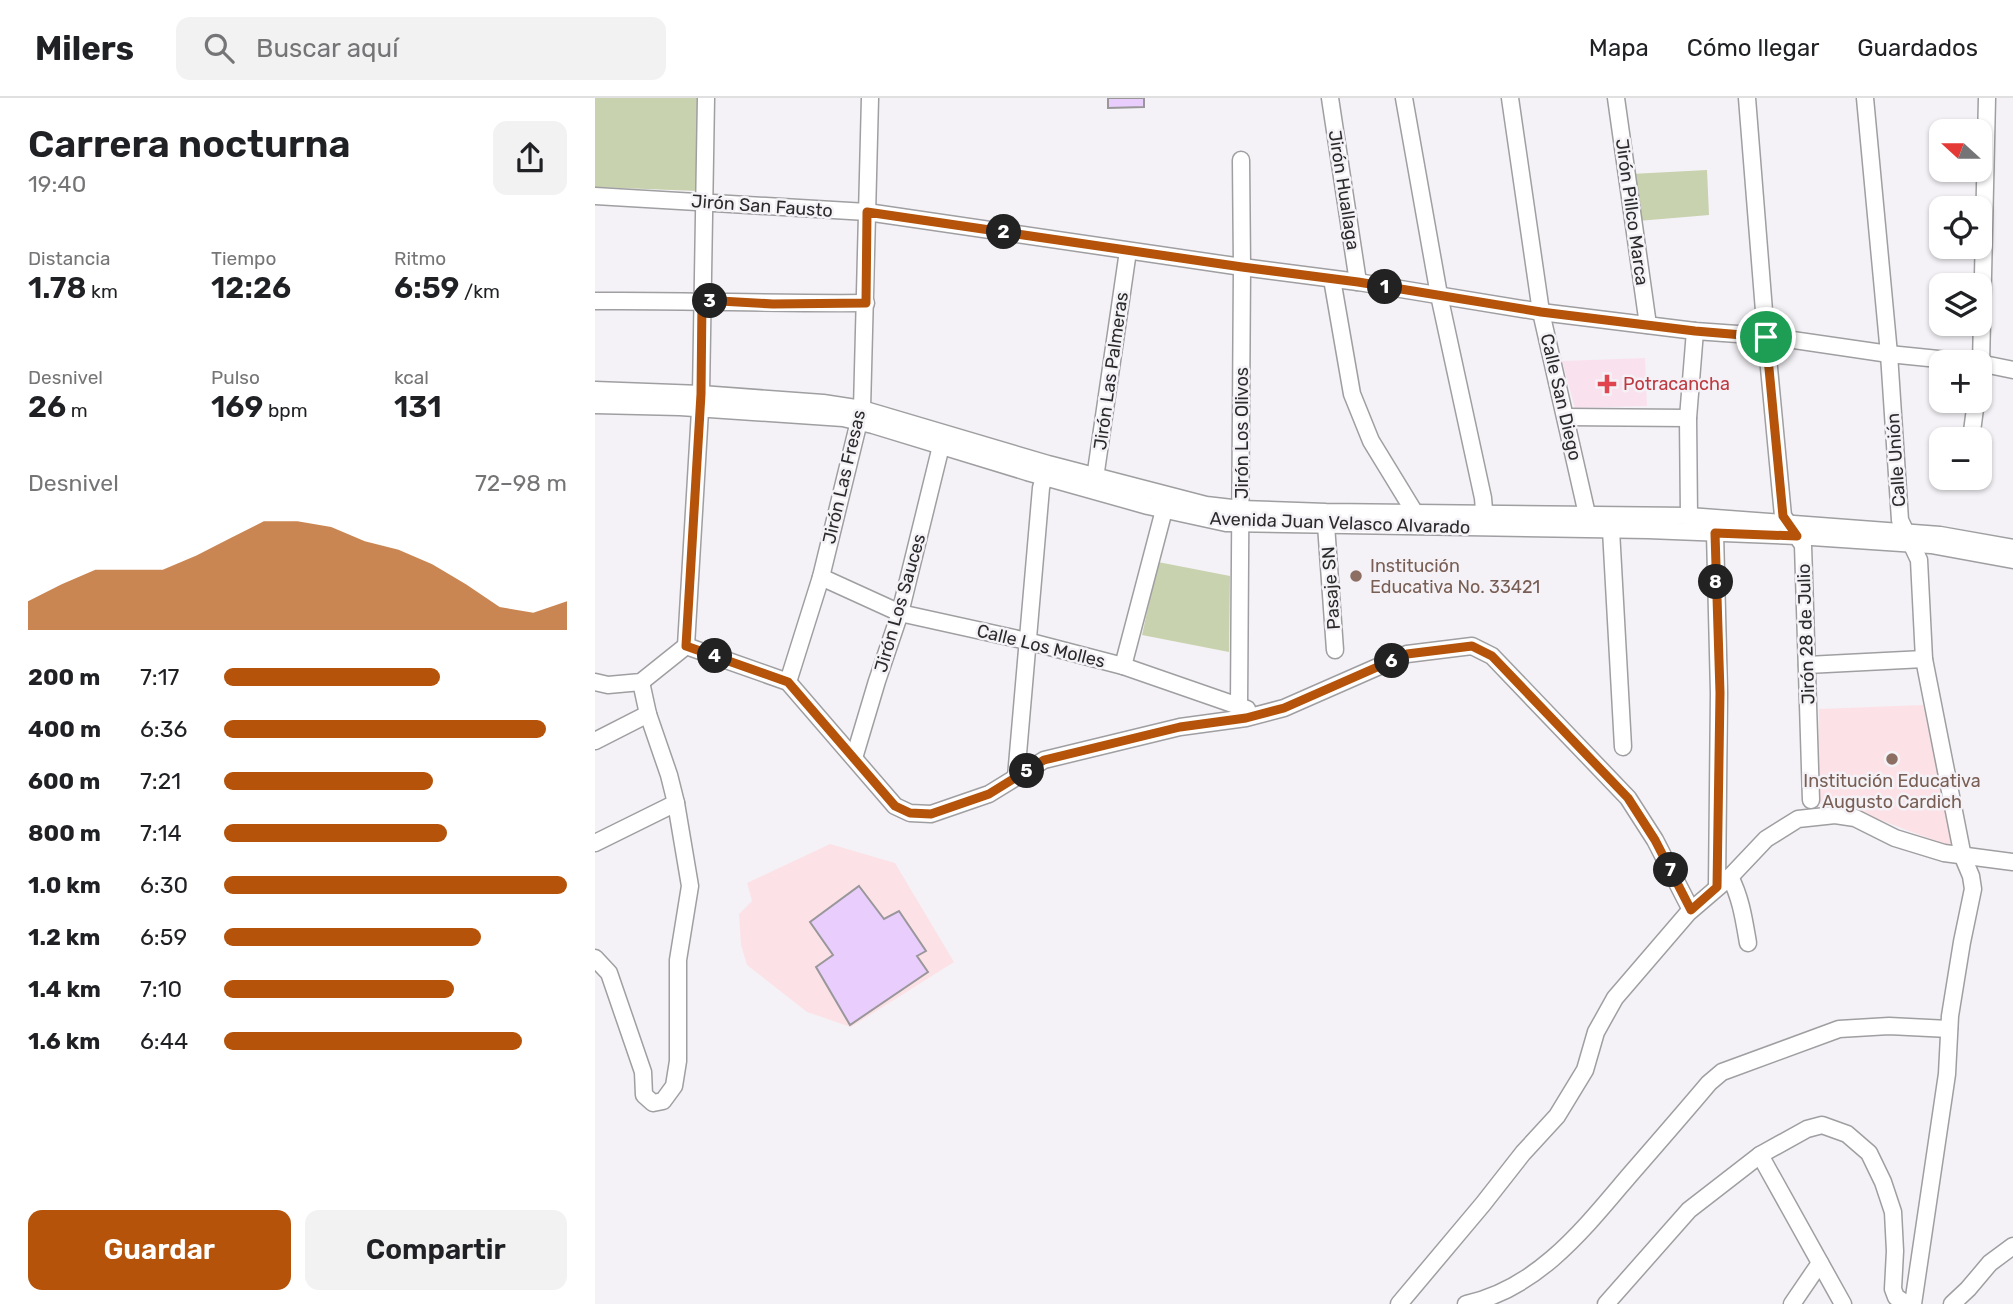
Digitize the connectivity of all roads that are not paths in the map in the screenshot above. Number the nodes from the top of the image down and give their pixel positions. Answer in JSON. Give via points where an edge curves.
{"nodes":[{"id":1,"x":706,"y":98,"type":"edge"},
{"id":2,"x":870,"y":98,"type":"edge"},
{"id":3,"x":1329,"y":98,"type":"edge"},
{"id":4,"x":1404,"y":98,"type":"edge"},
{"id":5,"x":1510,"y":98,"type":"edge"},
{"id":6,"x":1616,"y":98,"type":"edge"},
{"id":7,"x":1747,"y":98,"type":"edge"},
{"id":8,"x":1865,"y":98,"type":"edge"},
{"id":9,"x":1987,"y":98,"type":"edge"},
{"id":10,"x":1241,"y":160,"type":"dead end"},
{"id":11,"x":595,"y":196,"type":"edge"},
{"id":12,"x":705,"y":202,"type":"junction"},
{"id":13,"x":867,"y":212,"type":"junction"},
{"id":14,"x":1128,"y":251,"type":"junction"},
{"id":15,"x":1242,"y":267,"type":"junction"},
{"id":16,"x":1332,"y":279,"type":"junction"},
{"id":17,"x":1358,"y":282,"type":"junction"},
{"id":18,"x":1439,"y":295,"type":"junction"},
{"id":19,"x":702,"y":300,"type":"junction"},
{"id":20,"x":595,"y":301,"type":"edge"},
{"id":21,"x":866,"y":303,"type":"junction"},
{"id":22,"x":1541,"y":312,"type":"junction"},
{"id":23,"x":1648,"y":325,"type":"junction"},
{"id":24,"x":1695,"y":331,"type":"junction"},
{"id":25,"x":1766,"y":337,"type":"junction"},
{"id":26,"x":1978,"y":350,"type":"edge"},
{"id":27,"x":1889,"y":354,"type":"junction"},
{"id":28,"x":1929,"y":360,"type":"edge"},
{"id":29,"x":1992,"y":368,"type":"edge"},
{"id":30,"x":2013,"y":370,"type":"edge"},
{"id":31,"x":595,"y":390,"type":"edge"},
{"id":32,"x":701,"y":401,"type":"junction"},
{"id":33,"x":595,"y":405,"type":"edge"},
{"id":34,"x":860,"y":415,"type":"junction"},
{"id":35,"x":1566,"y":416,"type":"junction"},
{"id":36,"x":1688,"y":418,"type":"junction"},
{"id":37,"x":941,"y":446,"type":"junction"},
{"id":38,"x":1044,"y":477,"type":"junction"},
{"id":39,"x":1094,"y":484,"type":"junction"},
{"id":40,"x":1164,"y":510,"type":"junction"},
{"id":41,"x":1415,"y":513,"type":"junction"},
{"id":42,"x":1241,"y":516,"type":"junction"},
{"id":43,"x":1689,"y":516,"type":"junction"},
{"id":44,"x":1485,"y":521,"type":"junction"},
{"id":45,"x":1589,"y":523,"type":"junction"},
{"id":46,"x":1326,"y":525,"type":"junction"},
{"id":47,"x":1792,"y":529,"type":"junction"},
{"id":48,"x":1611,"y":530,"type":"junction"},
{"id":49,"x":1715,"y":533,"type":"junction"},
{"id":50,"x":1909,"y":539,"type":"junction"},
{"id":51,"x":2013,"y":548,"type":"edge"},
{"id":52,"x":2013,"y":561,"type":"edge"},
{"id":53,"x":821,"y":577,"type":"junction"},
{"id":54,"x":900,"y":613,"type":"junction"},
{"id":55,"x":1027,"y":641,"type":"junction"},
{"id":56,"x":686,"y":646,"type":"junction"},
{"id":57,"x":1335,"y":650,"type":"dead end"},
{"id":58,"x":1924,"y":659,"type":"junction"},
{"id":59,"x":1807,"y":665,"type":"junction"},
{"id":60,"x":1123,"y":666,"type":"junction"},
{"id":61,"x":595,"y":682,"type":"edge"},
{"id":62,"x":641,"y":682,"type":"junction"},
{"id":63,"x":788,"y":682,"type":"junction"},
{"id":64,"x":1239,"y":706,"type":"junction"},
{"id":65,"x":648,"y":714,"type":"junction"},
{"id":66,"x":1262,"y":714,"type":"junction"},
{"id":67,"x":595,"y":741,"type":"edge"},
{"id":68,"x":1623,"y":747,"type":"dead end"},
{"id":69,"x":854,"y":758,"type":"junction"},
{"id":70,"x":1016,"y":777,"type":"junction"},
{"id":71,"x":1811,"y":800,"type":"dead end"},
{"id":72,"x":676,"y":803,"type":"junction"},
{"id":73,"x":595,"y":843,"type":"edge"},
{"id":74,"x":1963,"y":857,"type":"junction"},
{"id":75,"x":2013,"y":862,"type":"edge"},
{"id":76,"x":1723,"y":882,"type":"junction"},
{"id":77,"x":1691,"y":910,"type":"junction"},
{"id":78,"x":1748,"y":943,"type":"dead end"},
{"id":79,"x":595,"y":958,"type":"edge"},
{"id":80,"x":1949,"y":1029,"type":"junction"},
{"id":81,"x":1760,"y":1155,"type":"junction"},
{"id":82,"x":2013,"y":1246,"type":"edge"},
{"id":83,"x":1820,"y":1263,"type":"junction"},
{"id":84,"x":1399,"y":1304,"type":"edge"},
{"id":85,"x":1467,"y":1304,"type":"edge"},
{"id":86,"x":1606,"y":1304,"type":"edge"},
{"id":87,"x":1791,"y":1304,"type":"edge"},
{"id":88,"x":1843,"y":1304,"type":"edge"},
{"id":89,"x":1911,"y":1304,"type":"edge"},
{"id":90,"x":1952,"y":1304,"type":"edge"}],
"edges":[{"from":1,"to":12,"type":"street"},
{"from":2,"to":13,"type":"street","name":"Jirón Las Fresas"},
{"from":3,"to":17,"type":"street","name":"Jirón Huallaga"},
{"from":4,"to":18,"type":"street"},
{"from":5,"to":22,"type":"street","name":"Calle San Diego"},
{"from":6,"to":23,"type":"street","name":"Jirón Pillco Marca"},
{"from":7,"to":25,"type":"street","name":"Jirón 28 de Julio"},
{"from":8,"to":27,"type":"street","name":"Calle Unión"},
{"from":9,"to":26,"type":"street"},
{"from":10,"to":15,"type":"street","name":"Jirón Los Olivos"},
{"from":11,"to":12,"type":"street","name":"Jirón San Fausto"},
{"from":12,"to":13,"type":"street","name":"Jirón San Fausto"},
{"from":12,"to":19,"type":"street"},
{"from":13,"to":14,"type":"street","name":"Jirón San Fausto"},
{"from":13,"to":21,"type":"street","name":"Jirón Las Fresas"},
{"from":14,"to":15,"type":"street","name":"Jirón San Fausto"},
{"from":14,"to":39,"type":"street","name":"Jirón Las Palmeras"},
{"from":15,"to":16,"type":"street","name":"Jirón San Fausto"},
{"from":15,"to":42,"type":"street","name":"Jirón Los Olivos"},
{"from":16,"to":17,"type":"street","name":"Jirón San Fausto"},
{"from":16,"to":41,"type":"street","via":[[1352,394],[1371,441]]},
{"from":17,"to":18,"type":"street","name":"Jirón San Fausto"},
{"from":18,"to":22,"type":"street","name":"Jirón San Fausto"},
{"from":18,"to":44,"type":"street"},
{"from":19,"to":20,"type":"street"},
{"from":19,"to":21,"type":"street"},
{"from":19,"to":32,"type":"street"},
{"from":21,"to":34,"type":"street","name":"Jirón Las Fresas"},
{"from":22,"to":23,"type":"street","name":"Jirón San Fausto"},
{"from":22,"to":35,"type":"street","name":"Calle San Diego"},
{"from":23,"to":24,"type":"street","name":"Jirón San Fausto"},
{"from":24,"to":25,"type":"street","name":"Jirón San Fausto"},
{"from":24,"to":36,"type":"street"},
{"from":25,"to":27,"type":"street","name":"Jirón San Fausto"},
{"from":25,"to":47,"type":"street","name":"Jirón 28 de Julio","via":[[1783,516]]},
{"from":27,"to":28,"type":"street","name":"Jirón San Fausto"},
{"from":27,"to":50,"type":"street","name":"Calle Unión","via":[[1900,520]]},
{"from":29,"to":30,"type":"street","name":"Jirón San Fausto"},
{"from":31,"to":32,"type":"street","name":"Avenida Juan Velasco Alvarado"},
{"from":32,"to":33,"type":"street","name":"Avenida Juan Velasco Alvarado"},
{"from":32,"to":34,"type":"street","name":"Avenida Juan Velasco Alvarado","via":[[823,403]]},
{"from":32,"to":56,"type":"street"},
{"from":34,"to":37,"type":"street","name":"Avenida Juan Velasco Alvarado"},
{"from":34,"to":39,"type":"street","name":"Avenida Juan Velasco Alvarado","via":[[1048,464]]},
{"from":34,"to":53,"type":"street","name":"Jirón Las Fresas"},
{"from":35,"to":36,"type":"street"},
{"from":35,"to":45,"type":"street","name":"Calle San Diego"},
{"from":36,"to":43,"type":"street"},
{"from":37,"to":38,"type":"street","name":"Avenida Juan Velasco Alvarado"},
{"from":37,"to":54,"type":"street","name":"Jirón Los Sauces"},
{"from":38,"to":39,"type":"street","name":"Avenida Juan Velasco Alvarado"},
{"from":38,"to":55,"type":"street"},
{"from":39,"to":40,"type":"street","name":"Avenida Juan Velasco Alvarado"},
{"from":39,"to":42,"type":"street","name":"Avenida Juan Velasco Alvarado"},
{"from":40,"to":42,"type":"street","name":"Avenida Juan Velasco Alvarado","via":[[1208,520]]},
{"from":40,"to":60,"type":"street"},
{"from":41,"to":42,"type":"street","name":"Avenida Juan Velasco Alvarado"},
{"from":41,"to":44,"type":"street","name":"Avenida Juan Velasco Alvarado"},
{"from":42,"to":46,"type":"street","name":"Avenida Juan Velasco Alvarado"},
{"from":42,"to":64,"type":"street","name":"Jirón Los Olivos"},
{"from":43,"to":45,"type":"street","name":"Avenida Juan Velasco Alvarado"},
{"from":43,"to":47,"type":"street","name":"Avenida Juan Velasco Alvarado"},
{"from":44,"to":45,"type":"street","name":"Avenida Juan Velasco Alvarado"},
{"from":44,"to":46,"type":"street","name":"Avenida Juan Velasco Alvarado"},
{"from":45,"to":48,"type":"street","name":"Avenida Juan Velasco Alvarado"},
{"from":46,"to":57,"type":"street","name":"Pasaje SN"},
{"from":47,"to":49,"type":"street","name":"Avenida Juan Velasco Alvarado"},
{"from":47,"to":50,"type":"street","name":"Avenida Juan Velasco Alvarado"},
{"from":47,"to":59,"type":"street","name":"Jirón 28 de Julio","via":[[1803,545]]},
{"from":48,"to":49,"type":"street","name":"Avenida Juan Velasco Alvarado"},
{"from":48,"to":68,"type":"street"},
{"from":49,"to":76,"type":"street"},
{"from":50,"to":51,"type":"street","name":"Avenida Juan Velasco Alvarado","via":[[1940,535]]},
{"from":50,"to":52,"type":"street","name":"Avenida Juan Velasco Alvarado"},
{"from":50,"to":58,"type":"street","name":"Calle Unión","via":[[1919,560]]},
{"from":53,"to":54,"type":"street","name":"Calle Los Molles"},
{"from":53,"to":63,"type":"street","name":"Jirón Las Fresas"},
{"from":54,"to":55,"type":"street","name":"Calle Los Molles"},
{"from":54,"to":69,"type":"street","name":"Jirón Los Sauces"},
{"from":55,"to":60,"type":"street","name":"Calle Los Molles"},
{"from":55,"to":70,"type":"street"},
{"from":56,"to":62,"type":"street"},
{"from":56,"to":63,"type":"street"},
{"from":58,"to":59,"type":"street"},
{"from":58,"to":74,"type":"street","name":"Calle Unión"},
{"from":59,"to":71,"type":"street","name":"Jirón 28 de Julio"},
{"from":60,"to":64,"type":"street","name":"Calle Los Molles"},
{"from":61,"to":62,"type":"street"},
{"from":62,"to":65,"type":"street"},
{"from":63,"to":69,"type":"street"},
{"from":64,"to":66,"type":"street","name":"Calle Los Molles"},
{"from":65,"to":67,"type":"street"},
{"from":65,"to":72,"type":"street"},
{"from":66,"to":70,"type":"street","via":[[1180,727],[1044,760]]},
{"from":66,"to":77,"type":"street","via":[[1407,654],[1472,646],[1492,656],[1628,798]]},
{"from":69,"to":70,"type":"street","via":[[895,806],[910,813],[931,814],[989,794]]},
{"from":72,"to":73,"type":"street"},
{"from":72,"to":79,"type":"street","via":[[690,886],[678,960],[678,1061],[674,1086],[663,1101],[653,1103],[644,1096],[643,1072],[609,973]]},
{"from":74,"to":75,"type":"street"},
{"from":74,"to":76,"type":"street","via":[[1895,838],[1855,818],[1798,819],[1766,839]]},
{"from":74,"to":80,"type":"street","name":"Calle Unión","via":[[1973,889]]},
{"from":76,"to":77,"type":"street"},
{"from":76,"to":78,"type":"street","via":[[1737,890]]},
{"from":77,"to":84,"type":"street","via":[[1615,998],[1596,1032],[1585,1070],[1557,1116]]},
{"from":80,"to":85,"type":"street","via":[[1839,1029],[1722,1072],[1587,1226],[1545,1266],[1493,1296]]},
{"from":80,"to":89,"type":"street","name":"Calle Unión","via":[[1947,1074]]},
{"from":81,"to":83,"type":"street"},
{"from":81,"to":86,"type":"street","via":[[1689,1210]]},
{"from":81,"to":89,"type":"street","via":[[1822,1125],[1847,1134],[1869,1153],[1893,1212],[1893,1289],[1896,1297]]},
{"from":82,"to":90,"type":"street","via":[[1990,1263]]},
{"from":83,"to":87,"type":"street"},
{"from":83,"to":88,"type":"street"}]}
